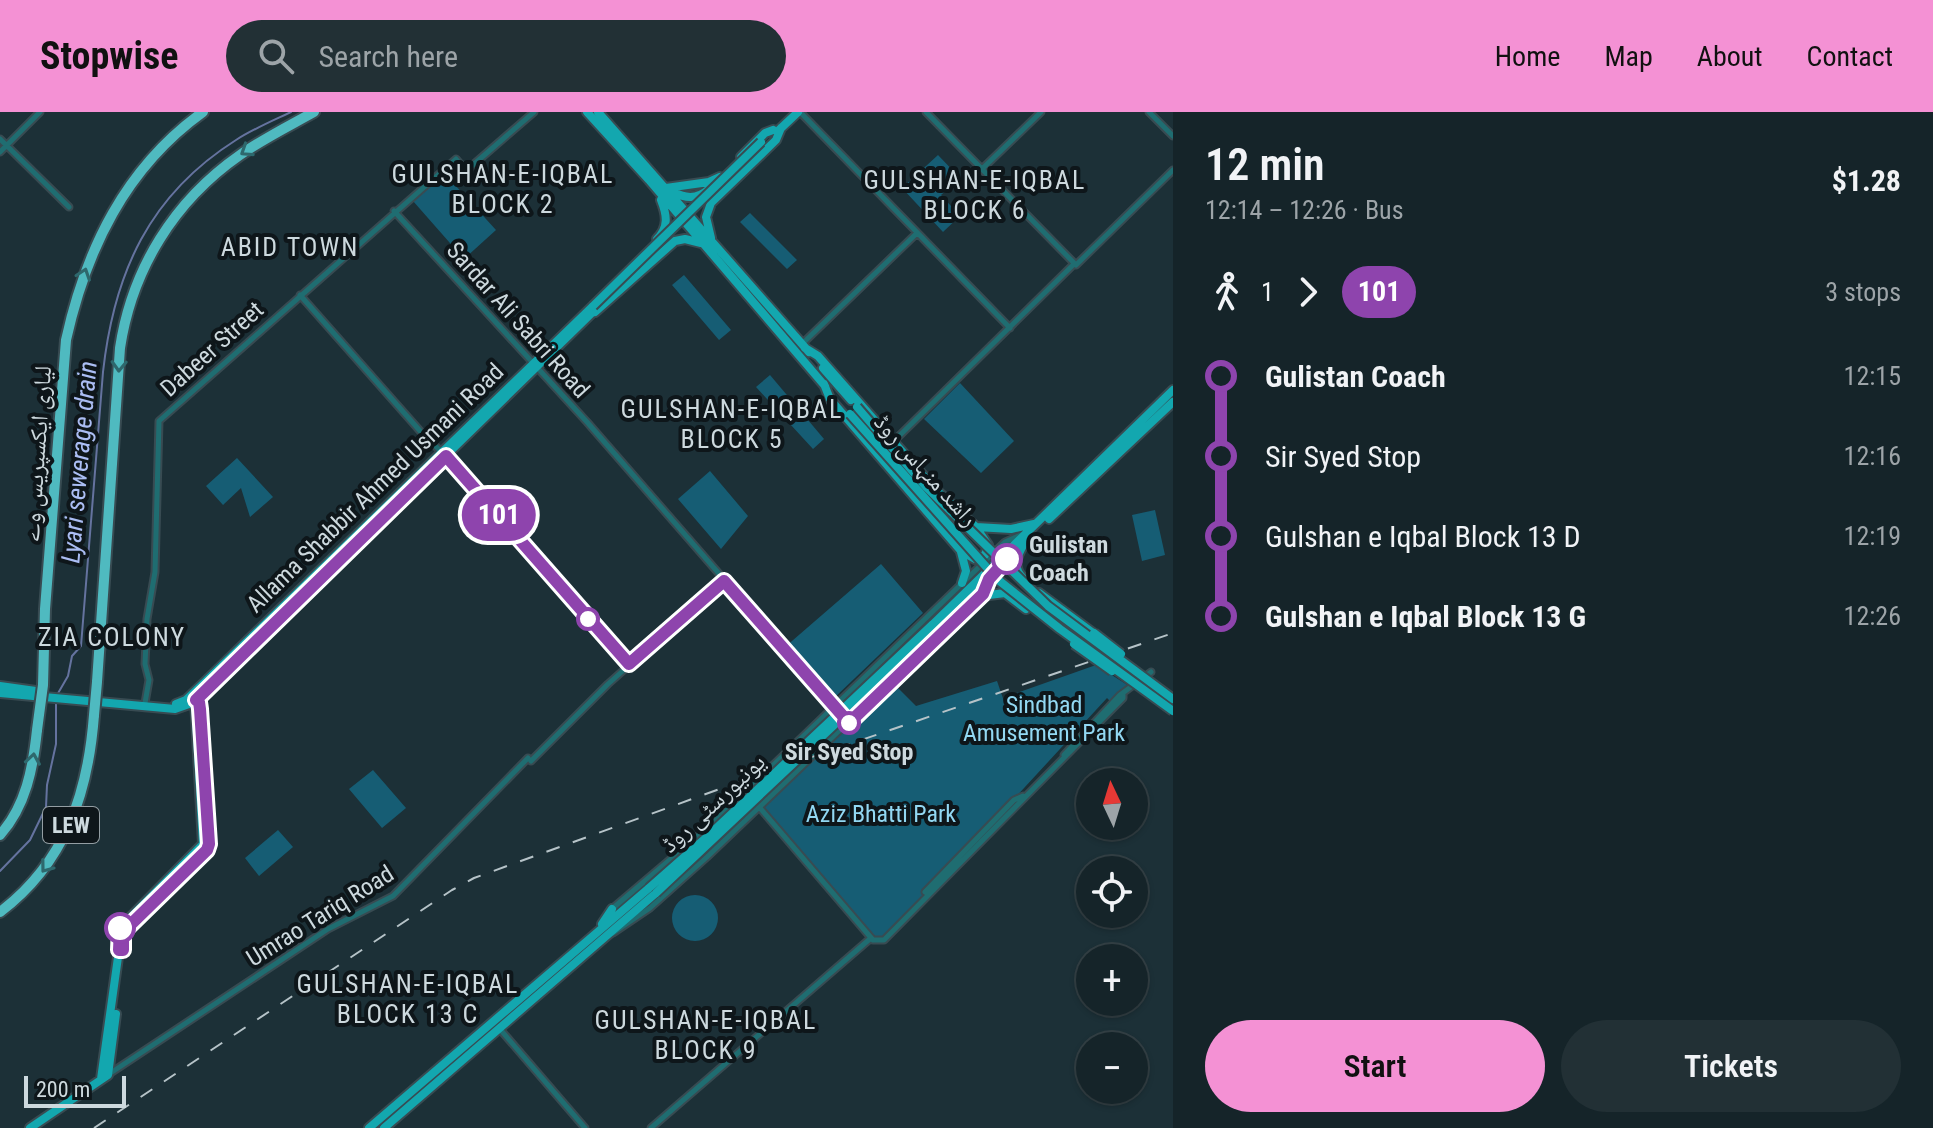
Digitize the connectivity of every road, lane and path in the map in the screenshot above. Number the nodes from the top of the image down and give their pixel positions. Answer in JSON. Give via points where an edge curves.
{"nodes":[{"id":1,"x":40,"y":112,"type":"edge"},
{"id":2,"x":203,"y":112,"type":"edge"},
{"id":3,"x":314,"y":112,"type":"edge"},
{"id":4,"x":534,"y":112,"type":"edge"},
{"id":5,"x":587,"y":112,"type":"edge"},
{"id":6,"x":792,"y":112,"type":"edge"},
{"id":7,"x":799,"y":112,"type":"edge"},
{"id":8,"x":926,"y":112,"type":"edge"},
{"id":9,"x":1041,"y":112,"type":"edge"},
{"id":10,"x":1149,"y":112,"type":"edge"},
{"id":11,"x":600,"y":118,"type":"edge"},
{"id":12,"x":777,"y":129,"type":"junction"},
{"id":13,"x":1173,"y":136,"type":"edge"},
{"id":14,"x":0,"y":139,"type":"edge"},
{"id":15,"x":619,"y":141,"type":"junction"},
{"id":16,"x":7,"y":146,"type":"junction"},
{"id":17,"x":0,"y":152,"type":"edge"},
{"id":18,"x":982,"y":169,"type":"junction"},
{"id":19,"x":1173,"y":170,"type":"edge"},
{"id":20,"x":655,"y":188,"type":"junction"},
{"id":21,"x":666,"y":188,"type":"junction"},
{"id":22,"x":69,"y":207,"type":"dead end"},
{"id":23,"x":394,"y":211,"type":"junction"},
{"id":24,"x":917,"y":233,"type":"junction"},
{"id":25,"x":713,"y":243,"type":"junction"},
{"id":26,"x":702,"y":244,"type":"junction"},
{"id":27,"x":1074,"y":264,"type":"junction"},
{"id":28,"x":300,"y":295,"type":"junction"},
{"id":29,"x":593,"y":309,"type":"junction"},
{"id":30,"x":1010,"y":328,"type":"junction"},
{"id":31,"x":803,"y":346,"type":"junction"},
{"id":32,"x":534,"y":366,"type":"junction"},
{"id":33,"x":824,"y":384,"type":"junction"},
{"id":34,"x":1173,"y":390,"type":"edge"},
{"id":35,"x":1173,"y":402,"type":"edge"},
{"id":36,"x":894,"y":441,"type":"junction"},
{"id":37,"x":443,"y":454,"type":"junction"},
{"id":38,"x":943,"y":497,"type":"junction"},
{"id":39,"x":926,"y":510,"type":"junction"},
{"id":40,"x":1037,"y":523,"type":"junction"},
{"id":41,"x":976,"y":527,"type":"junction"},
{"id":42,"x":1027,"y":536,"type":"junction"},
{"id":43,"x":961,"y":551,"type":"junction"},
{"id":44,"x":1019,"y":574,"type":"junction"},
{"id":45,"x":989,"y":579,"type":"junction"},
{"id":46,"x":724,"y":581,"type":"junction"},
{"id":47,"x":962,"y":583,"type":"junction"},
{"id":48,"x":1005,"y":593,"type":"junction"},
{"id":49,"x":983,"y":594,"type":"junction"},
{"id":50,"x":969,"y":597,"type":"junction"},
{"id":51,"x":934,"y":627,"type":"junction"},
{"id":52,"x":629,"y":664,"type":"junction"},
{"id":53,"x":1151,"y":672,"type":"dead end"},
{"id":54,"x":0,"y":686,"type":"edge"},
{"id":55,"x":1156,"y":686,"type":"junction"},
{"id":56,"x":1144,"y":689,"type":"junction"},
{"id":57,"x":0,"y":693,"type":"edge"},
{"id":58,"x":48,"y":694,"type":"junction"},
{"id":59,"x":193,"y":698,"type":"junction"},
{"id":60,"x":1173,"y":699,"type":"edge"},
{"id":61,"x":99,"y":700,"type":"junction"},
{"id":62,"x":145,"y":703,"type":"junction"},
{"id":63,"x":834,"y":707,"type":"junction"},
{"id":64,"x":177,"y":709,"type":"junction"},
{"id":65,"x":1173,"y":711,"type":"edge"},
{"id":66,"x":196,"y":718,"type":"junction"},
{"id":67,"x":849,"y":723,"type":"junction"},
{"id":68,"x":745,"y":792,"type":"junction"},
{"id":69,"x":760,"y":808,"type":"junction"},
{"id":70,"x":0,"y":835,"type":"edge"},
{"id":71,"x":612,"y":909,"type":"joint"},
{"id":72,"x":0,"y":912,"type":"edge"},
{"id":73,"x":122,"y":930,"type":"junction"},
{"id":74,"x":598,"y":937,"type":"junction"},
{"id":75,"x":871,"y":938,"type":"junction"},
{"id":76,"x":499,"y":1028,"type":"junction"},
{"id":77,"x":104,"y":1077,"type":"junction"},
{"id":78,"x":30,"y":1128,"type":"edge"},
{"id":79,"x":369,"y":1128,"type":"edge"},
{"id":80,"x":384,"y":1128,"type":"edge"},
{"id":81,"x":585,"y":1128,"type":"edge"},
{"id":82,"x":651,"y":1128,"type":"edge"}],
"edges":[{"from":1,"to":16,"type":"street"},
{"from":70,"to":2,"type":"highway","name":"لیاری ایکسپریس وے","number":"LEW","one_way":true,"bridge":true,"via":[[18,808],[33,763],[66,340],[76,297],[105,226],[134,182]]},
{"from":3,"to":72,"type":"highway","number":"LEW","one_way":true,"bridge":true,"via":[[246,150],[196,193],[161,235],[137,284],[120,348],[86,779],[55,855]]},
{"from":4,"to":23,"type":"street","name":"Dabeer Street","via":[[466,171],[456,159]]},
{"from":5,"to":11,"type":"main road","name":"راشد منہاس روڈ"},
{"from":6,"to":12,"type":"main road"},
{"from":7,"to":12,"type":"main road"},
{"from":7,"to":24,"type":"street"},
{"from":8,"to":18,"type":"street"},
{"from":9,"to":18,"type":"street"},
{"from":10,"to":13,"type":"street"},
{"from":11,"to":15,"type":"main road","name":"راشد منہاس روڈ"},
{"from":12,"to":21,"type":"main road","via":[[765,133],[720,177]]},
{"from":12,"to":25,"type":"main road","via":[[776,140],[709,207],[706,222]]},
{"from":12,"to":29,"type":"main road","bridge":true},
{"from":14,"to":16,"type":"street"},
{"from":15,"to":20,"type":"main road","name":"راشد منہاس روڈ"},
{"from":15,"to":21,"type":"main road","name":"راشد منہاس روڈ"},
{"from":16,"to":17,"type":"street"},
{"from":16,"to":22,"type":"street"},
{"from":18,"to":27,"type":"street"},
{"from":19,"to":27,"type":"street"},
{"from":20,"to":26,"type":"main road","name":"راشد منہاس روڈ"},
{"from":20,"to":29,"type":"main road","via":[[667,217],[663,233],[591,303]]},
{"from":21,"to":25,"type":"main road","name":"راشد منہاس روڈ"},
{"from":23,"to":28,"type":"street","name":"Dabeer Street"},
{"from":23,"to":32,"type":"street","name":"Sardar Ali Sabri Road"},
{"from":24,"to":30,"type":"street"},
{"from":24,"to":31,"type":"street"},
{"from":25,"to":31,"type":"main road","name":"راشد منہاس روڈ"},
{"from":26,"to":29,"type":"main road","via":[[675,241]]},
{"from":26,"to":33,"type":"main road","name":"راشد منہاس روڈ"},
{"from":27,"to":30,"type":"street"},
{"from":28,"to":37,"type":"street"},
{"from":28,"to":62,"type":"street","name":"Dabeer Street","via":[[159,421]]},
{"from":29,"to":32,"type":"main road","name":"Allama Shabbir Ahmed Usmani Road"},
{"from":30,"to":36,"type":"street"},
{"from":31,"to":36,"type":"main road"},
{"from":31,"to":55,"type":"main road","name":"راشد منہاس روڈ","bridge":true,"via":[[926,487],[1048,606]]},
{"from":32,"to":37,"type":"main road","name":"Allama Shabbir Ahmed Usmani Road"},
{"from":32,"to":46,"type":"street","name":"Sardar Ali Sabri Road"},
{"from":33,"to":39,"type":"main road","via":[[830,399]]},
{"from":33,"to":56,"type":"main road","name":"راشد منہاس روڈ","bridge":true,"via":[[997,579]]},
{"from":34,"to":40,"type":"main road","name":"یونیورسٹی روڈ"},
{"from":35,"to":42,"type":"main road","name":"یونیورسٹی روڈ"},
{"from":36,"to":38,"type":"main road"},
{"from":37,"to":52,"type":"street"},
{"from":37,"to":59,"type":"main road","name":"Allama Shabbir Ahmed Usmani Road"},
{"from":38,"to":39,"type":"main road"},
{"from":38,"to":41,"type":"main road"},
{"from":39,"to":43,"type":"main road"},
{"from":40,"to":41,"type":"main road","via":[[1011,529]]},
{"from":40,"to":42,"type":"main road","name":"یونیورسٹی روڈ"},
{"from":41,"to":43,"type":"main road","via":[[988,550],[980,559]]},
{"from":42,"to":44,"type":"main road","via":[[1016,562]]},
{"from":42,"to":45,"type":"main road","name":"یونیورسٹی روڈ"},
{"from":42,"to":47,"type":"street","via":[[1005,542]]},
{"from":42,"to":51,"type":"main road","name":"یونیورسٹی روڈ"},
{"from":43,"to":47,"type":"main road","via":[[966,571]]},
{"from":44,"to":48,"type":"main road","via":[[1002,577]]},
{"from":44,"to":55,"type":"main road","bridge":true},
{"from":45,"to":49,"type":"main road"},
{"from":45,"to":50,"type":"main road","name":"یونیورسٹی روڈ"},
{"from":46,"to":52,"type":"street","name":"Umrao Tariq Road"},
{"from":46,"to":63,"type":"street","name":"Sardar Ali Sabri Road"},
{"from":47,"to":63,"type":"street"},
{"from":48,"to":49,"type":"main road"},
{"from":48,"to":56,"type":"main road","bridge":true},
{"from":49,"to":50,"type":"main road"},
{"from":49,"to":67,"type":"street"},
{"from":50,"to":51,"type":"main road","name":"یونیورسٹی روڈ"},
{"from":51,"to":74,"type":"main road","name":"یونیورسٹی روڈ","bridge":true},
{"from":52,"to":77,"type":"street","name":"Umrao Tariq Road","via":[[393,896],[328,929]]},
{"from":53,"to":75,"type":"street","via":[[882,941]]},
{"from":54,"to":58,"type":"main road"},
{"from":55,"to":60,"type":"main road","name":"راشد منہاس روڈ","bridge":true},
{"from":56,"to":65,"type":"main road","name":"راشد منہاس روڈ","bridge":true},
{"from":57,"to":58,"type":"main road"},
{"from":58,"to":61,"type":"main road"},
{"from":59,"to":62,"type":"main road","via":[[172,705]]},
{"from":59,"to":64,"type":"main road"},
{"from":59,"to":66,"type":"main road"},
{"from":59,"to":73,"type":"main road","via":[[200,709],[209,844]]},
{"from":61,"to":62,"type":"main road"},
{"from":61,"to":64,"type":"main road"},
{"from":63,"to":67,"type":"street","name":"Sardar Ali Sabri Road"},
{"from":63,"to":68,"type":"street"},
{"from":64,"to":66,"type":"main road"},
{"from":66,"to":73,"type":"main road","via":[[203,844]]},
{"from":67,"to":69,"type":"street"},
{"from":68,"to":69,"type":"street"},
{"from":68,"to":71,"type":"street"},
{"from":69,"to":74,"type":"street","via":[[650,908],[624,928]]},
{"from":69,"to":75,"type":"street"},
{"from":71,"to":74,"type":"main road"},
{"from":73,"to":77,"type":"main road"},
{"from":74,"to":76,"type":"main road","name":"یونیورسٹی روڈ"},
{"from":74,"to":79,"type":"main road","name":"یونیورسٹی روڈ"},
{"from":75,"to":82,"type":"street"},
{"from":76,"to":80,"type":"main road","name":"یونیورسٹی روڈ"},
{"from":76,"to":81,"type":"street"},
{"from":77,"to":78,"type":"main road"}]}
